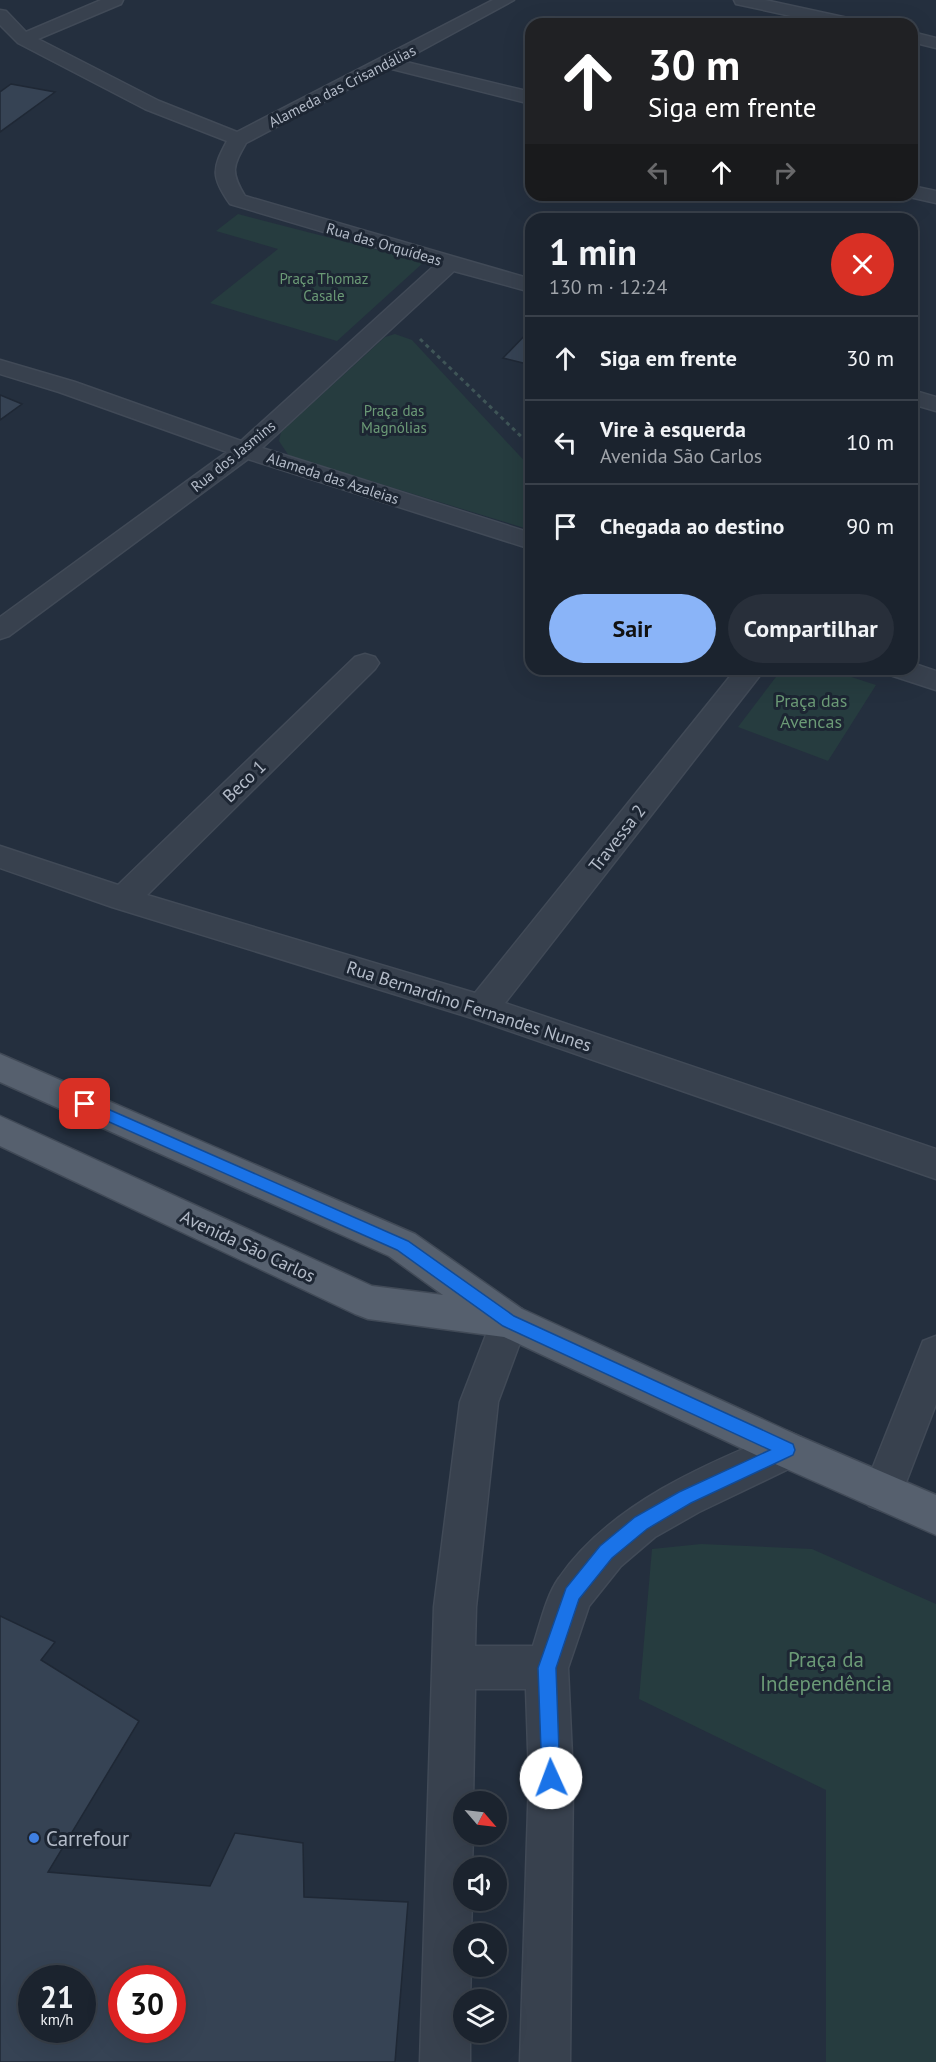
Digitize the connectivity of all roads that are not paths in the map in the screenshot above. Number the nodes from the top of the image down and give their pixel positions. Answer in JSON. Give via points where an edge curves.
{"nodes":[{"id":1,"x":115,"y":0,"type":"edge"},
{"id":2,"x":506,"y":0,"type":"edge"},
{"id":3,"x":742,"y":0,"type":"edge"},
{"id":4,"x":0,"y":15,"type":"edge"},
{"id":5,"x":824,"y":18,"type":"edge"},
{"id":6,"x":918,"y":38,"type":"edge"},
{"id":7,"x":24,"y":39,"type":"junction"},
{"id":8,"x":936,"y":43,"type":"edge"},
{"id":9,"x":388,"y":63,"type":"junction"},
{"id":10,"x":525,"y":97,"type":"edge"},
{"id":11,"x":238,"y":139,"type":"junction"},
{"id":12,"x":918,"y":193,"type":"edge"},
{"id":13,"x":936,"y":197,"type":"edge"},
{"id":14,"x":450,"y":263,"type":"junction"},
{"id":15,"x":525,"y":284,"type":"edge"},
{"id":16,"x":0,"y":367,"type":"edge"},
{"id":17,"x":918,"y":399,"type":"edge"},
{"id":18,"x":936,"y":404,"type":"edge"},
{"id":19,"x":245,"y":450,"type":"junction"},
{"id":20,"x":525,"y":539,"type":"edge"},
{"id":21,"x":0,"y":630,"type":"edge"},
{"id":22,"x":365,"y":663,"type":"dead end"},
{"id":23,"x":746,"y":675,"type":"edge"},
{"id":24,"x":918,"y":675,"type":"edge"},
{"id":25,"x":936,"y":681,"type":"edge"},
{"id":26,"x":0,"y":857,"type":"edge"},
{"id":27,"x":123,"y":899,"type":"junction"},
{"id":28,"x":482,"y":1008,"type":"junction"},
{"id":29,"x":0,"y":1067,"type":"edge"},
{"id":30,"x":0,"y":1130,"type":"edge"},
{"id":31,"x":936,"y":1164,"type":"edge"},
{"id":32,"x":509,"y":1321,"type":"junction"},
{"id":33,"x":936,"y":1353,"type":"edge"},
{"id":34,"x":787,"y":1450,"type":"junction"},
{"id":35,"x":884,"y":1492,"type":"junction"},
{"id":36,"x":936,"y":1515,"type":"edge"},
{"id":37,"x":453,"y":1667,"type":"junction"},
{"id":38,"x":547,"y":1668,"type":"junction"},
{"id":39,"x":445,"y":2062,"type":"edge"},
{"id":40,"x":544,"y":2062,"type":"edge"}],
"edges":[{"from":1,"to":7,"type":"street"},
{"from":2,"to":9,"type":"street","name":"Alameda das Crisandálias"},
{"from":3,"to":5,"type":"street"},
{"from":4,"to":7,"type":"street"},
{"from":6,"to":8,"type":"street"},
{"from":7,"to":11,"type":"street","via":[[152,105]]},
{"from":9,"to":10,"type":"street"},
{"from":9,"to":11,"type":"street","name":"Alameda das Crisandálias"},
{"from":11,"to":14,"type":"street","name":"Rua das Orquídeas","via":[[224,165],[226,181],[237,200]]},
{"from":12,"to":13,"type":"street"},
{"from":14,"to":15,"type":"street","name":"Rua das Orquídeas"},
{"from":14,"to":19,"type":"street","name":"Rua dos Jasmins"},
{"from":16,"to":19,"type":"street","name":"Alameda das Azaleias"},
{"from":17,"to":18,"type":"street"},
{"from":19,"to":20,"type":"street","name":"Alameda das Azaleias"},
{"from":19,"to":21,"type":"street","name":"Rua dos Jasmins"},
{"from":22,"to":27,"type":"street","name":"Beco 1"},
{"from":23,"to":28,"type":"street","name":"Travessa 2"},
{"from":24,"to":25,"type":"street"},
{"from":26,"to":27,"type":"street","name":"Rua Bernardino Fernandes Nunes"},
{"from":27,"to":28,"type":"street","name":"Rua Bernardino Fernandes Nunes"},
{"from":28,"to":31,"type":"street","name":"Rua Bernardino Fernandes Nunes"},
{"from":29,"to":32,"type":"main road","name":"Avenida São Carlos","via":[[402,1245]]},
{"from":30,"to":32,"type":"main road","name":"Avenida São Carlos","via":[[368,1302]]},
{"from":32,"to":34,"type":"main road","name":"Avenida São Carlos"},
{"from":32,"to":37,"type":"street","via":[[479,1402],[455,1607]]},
{"from":33,"to":35,"type":"street"},
{"from":34,"to":35,"type":"main road","name":"Avenida São Carlos"},
{"from":34,"to":38,"type":"street","via":[[685,1498],[632,1530],[606,1552],[572,1594]]},
{"from":35,"to":36,"type":"main road","name":"Avenida São Carlos"},
{"from":37,"to":38,"type":"street"},
{"from":37,"to":39,"type":"street"},
{"from":38,"to":40,"type":"street","via":[[551,1778]]}]}
